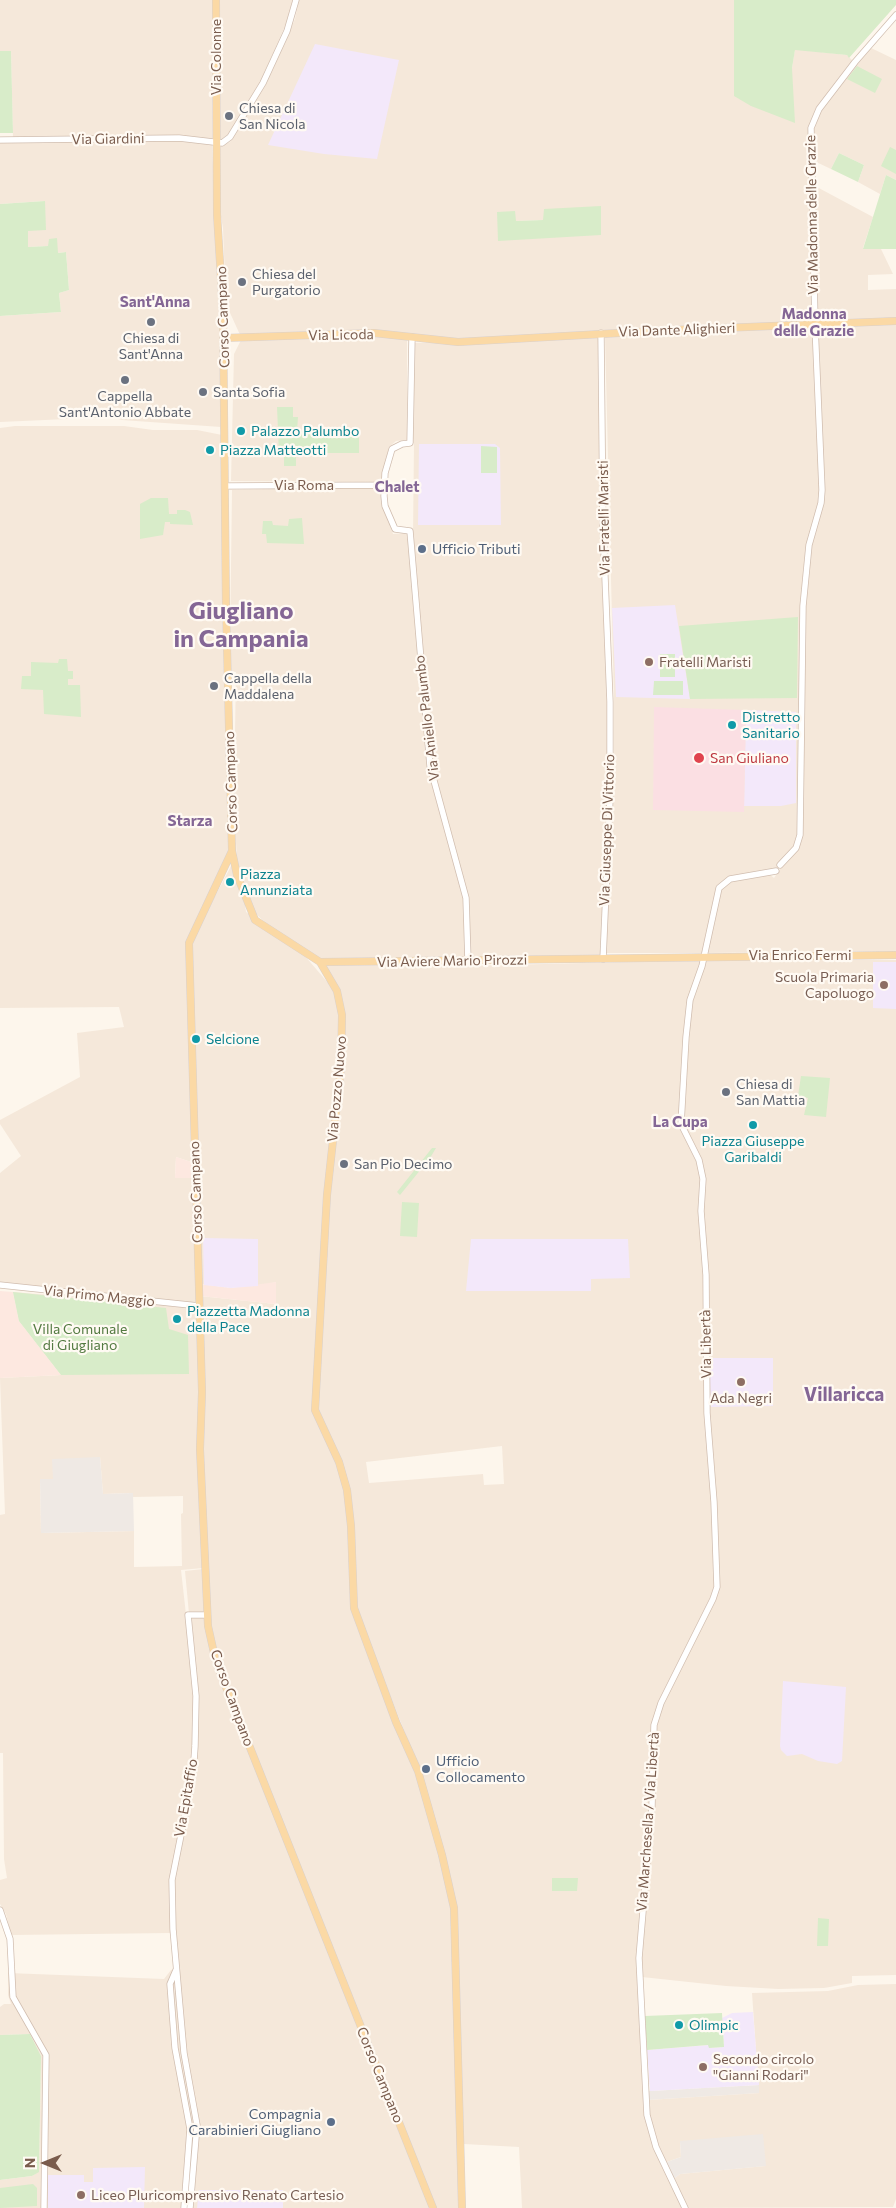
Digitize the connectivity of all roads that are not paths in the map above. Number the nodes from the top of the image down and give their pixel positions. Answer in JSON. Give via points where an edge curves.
{"nodes":[{"id":1,"x":216,"y":0,"type":"edge"},
{"id":2,"x":296,"y":0,"type":"edge"},
{"id":3,"x":896,"y":15,"type":"edge"},
{"id":4,"x":0,"y":140,"type":"edge"},
{"id":5,"x":216,"y":144,"type":"junction"},
{"id":6,"x":896,"y":321,"type":"edge"},
{"id":7,"x":815,"y":325,"type":"junction"},
{"id":8,"x":601,"y":333,"type":"junction"},
{"id":9,"x":412,"y":337,"type":"junction"},
{"id":10,"x":224,"y":338,"type":"junction"},
{"id":11,"x":458,"y":342,"type":"joint"},
{"id":12,"x":383,"y":485,"type":"junction"},
{"id":13,"x":226,"y":486,"type":"junction"},
{"id":14,"x":610,"y":702,"type":"joint"},
{"id":15,"x":232,"y":851,"type":"junction"},
{"id":16,"x":780,"y":866,"type":"dead end"},
{"id":17,"x":776,"y":871,"type":"dead end"},
{"id":18,"x":896,"y":955,"type":"edge"},
{"id":19,"x":704,"y":956,"type":"junction"},
{"id":20,"x":602,"y":958,"type":"junction"},
{"id":21,"x":468,"y":961,"type":"junction"},
{"id":22,"x":320,"y":962,"type":"junction"},
{"id":23,"x":0,"y":1285,"type":"edge"},
{"id":24,"x":199,"y":1306,"type":"junction"},
{"id":25,"x":707,"y":1412,"type":"joint"},
{"id":26,"x":207,"y":1615,"type":"junction"},
{"id":27,"x":0,"y":1910,"type":"edge"},
{"id":28,"x":176,"y":1970,"type":"junction"},
{"id":29,"x":44,"y":2208,"type":"edge"},
{"id":30,"x":184,"y":2208,"type":"edge"},
{"id":31,"x":190,"y":2208,"type":"edge"},
{"id":32,"x":433,"y":2208,"type":"edge"},
{"id":33,"x":462,"y":2208,"type":"edge"},
{"id":34,"x":685,"y":2208,"type":"edge"}],
"edges":[{"from":1,"to":5,"type":"main road","name":"Via Colonne"},
{"from":2,"to":5,"type":"street","via":[[289,25],[262,83],[230,137]]},
{"from":3,"to":7,"type":"street","name":"Via Madonna delle Grazie","via":[[819,109],[811,128]]},
{"from":4,"to":5,"type":"street","name":"Via Giardini","via":[[178,138]]},
{"from":5,"to":10,"type":"main road","name":"Corso Campano"},
{"from":6,"to":7,"type":"main road","name":"Via Dante Alighieri"},
{"from":7,"to":8,"type":"main road","name":"Via Dante Alighieri"},
{"from":7,"to":16,"type":"street","name":"Via Madonna delle Grazie","via":[[822,490],[807,561],[803,606],[800,835],[796,848]]},
{"from":8,"to":11,"type":"main road","name":"Via Dante Alighieri"},
{"from":8,"to":14,"type":"street","name":"Via Fratelli Maristi","via":[[603,527]]},
{"from":9,"to":10,"type":"main road","name":"Via Licoda","via":[[374,333]]},
{"from":9,"to":11,"type":"main road","name":"Via Licoda"},
{"from":9,"to":12,"type":"street","via":[[410,443],[392,449]]},
{"from":10,"to":13,"type":"main road","name":"Corso Campano"},
{"from":12,"to":13,"type":"street","name":"Via Roma"},
{"from":12,"to":21,"type":"street","name":"Via Aniello Palumbo","via":[[385,506],[395,529],[410,531],[430,766],[466,898]]},
{"from":13,"to":15,"type":"main road","name":"Corso Campano"},
{"from":14,"to":20,"type":"street","name":"Via Giuseppe Di Vittorio","via":[[610,799]]},
{"from":15,"to":22,"type":"main road","via":[[237,875],[255,920]]},
{"from":15,"to":24,"type":"main road","name":"Corso Campano","via":[[189,943]]},
{"from":17,"to":19,"type":"street","via":[[730,879],[722,884],[717,892]]},
{"from":18,"to":19,"type":"main road","name":"Via Enrico Fermi"},
{"from":19,"to":20,"type":"main road","name":"Via Enrico Fermi"},
{"from":19,"to":25,"type":"street","name":"Via Libertà","via":[[690,1000],[681,1124],[702,1169]]},
{"from":20,"to":21,"type":"main road","name":"Via Aviere Mario Pirozzi"},
{"from":21,"to":22,"type":"main road","name":"Via Aviere Mario Pirozzi"},
{"from":22,"to":33,"type":"main road","name":"Via Pozzo Nuovo","via":[[337,991],[342,1014],[341,1067],[327,1195],[315,1410],[339,1462],[347,1490],[354,1608],[396,1722],[418,1771],[454,1908]]},
{"from":23,"to":24,"type":"street","name":"Via Primo Maggio"},
{"from":24,"to":26,"type":"main road","name":"Corso Campano","via":[[200,1458]]},
{"from":25,"to":34,"type":"street","name":"Via Marchesella / Via Libertà","via":[[717,1586],[658,1709],[654,1725],[652,1806],[639,1958],[647,2115],[662,2163]]},
{"from":26,"to":28,"type":"street","name":"Via Epitaffio","via":[[188,1615],[196,1696],[195,1746],[193,1775],[172,1880]]},
{"from":26,"to":32,"type":"main road","name":"Corso Campano","via":[[216,1662]]},
{"from":27,"to":29,"type":"street","via":[[10,1939],[13,1997],[46,2055]]},
{"from":28,"to":30,"type":"street","name":"Via Epitaffio","via":[[170,1984],[174,2038],[190,2130]]},
{"from":28,"to":31,"type":"street","name":"Via Epitaffio","via":[[184,2054],[197,2120]]}]}
